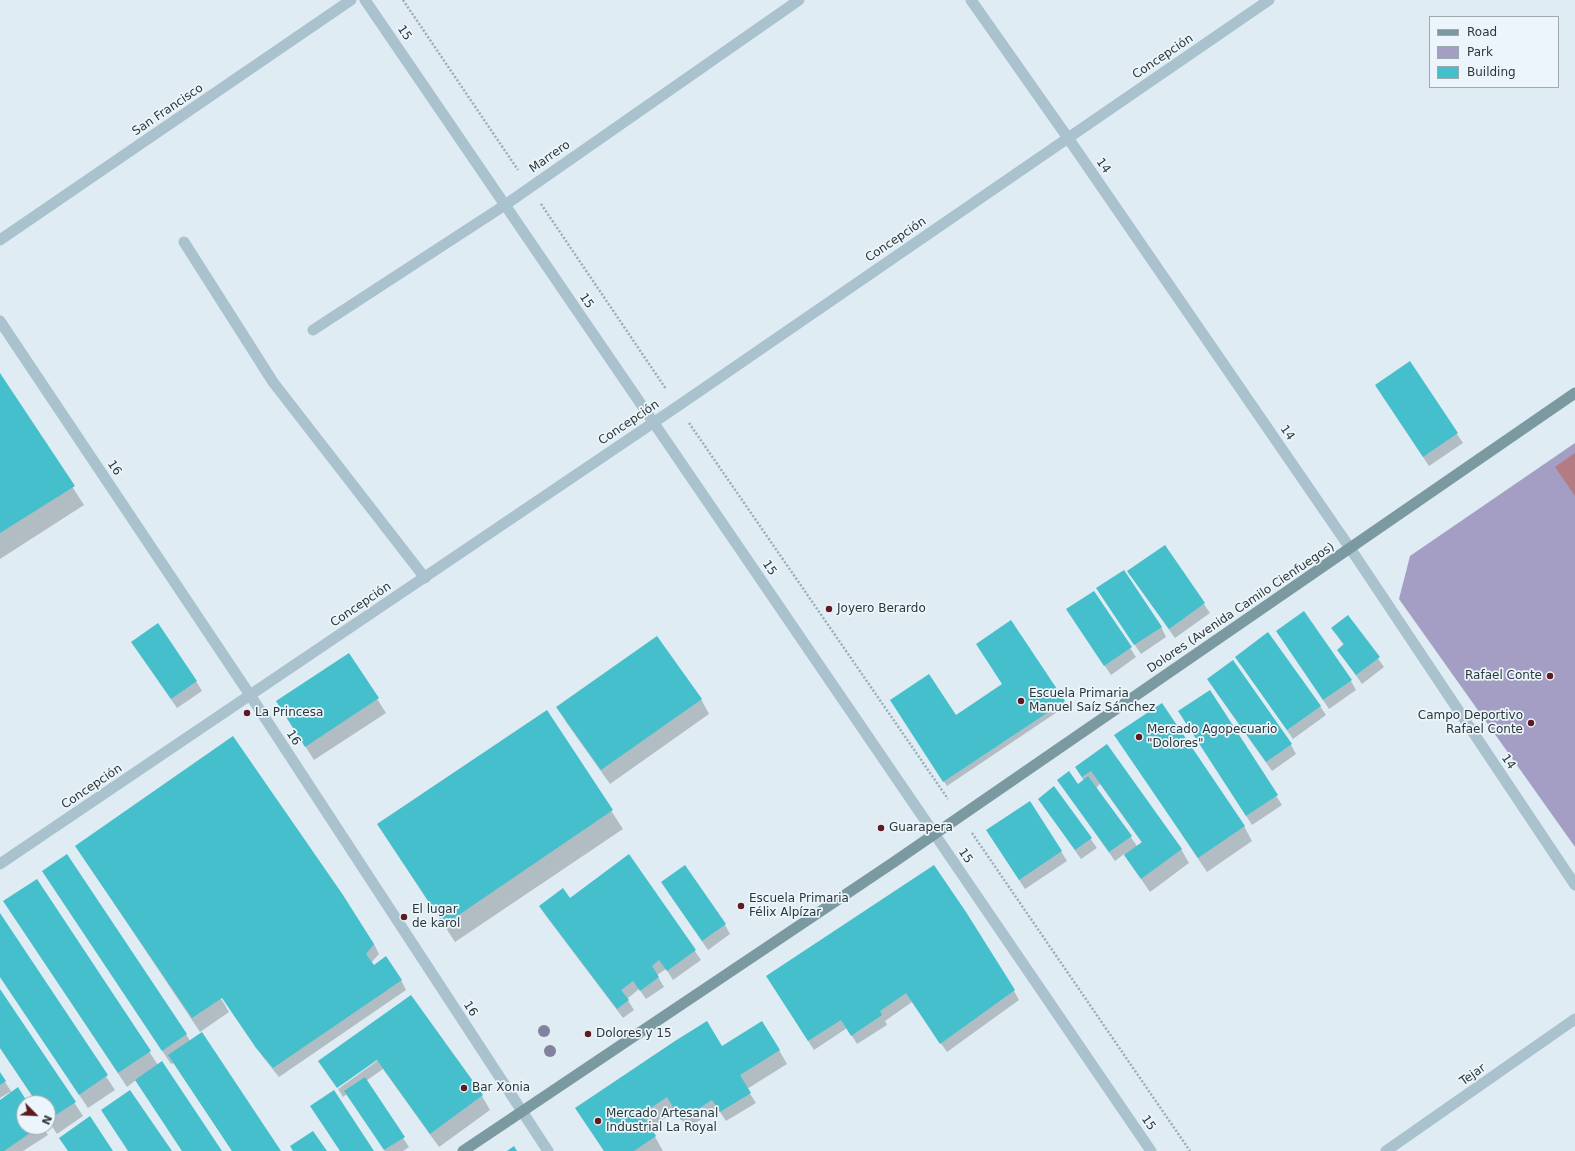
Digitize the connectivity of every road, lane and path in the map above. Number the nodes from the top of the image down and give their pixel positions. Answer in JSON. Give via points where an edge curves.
{"nodes":[{"id":1,"x":351,"y":0,"type":"edge"},
{"id":2,"x":365,"y":0,"type":"edge"},
{"id":3,"x":403,"y":0,"type":"edge"},
{"id":4,"x":799,"y":0,"type":"edge"},
{"id":5,"x":971,"y":0,"type":"edge"},
{"id":6,"x":1269,"y":0,"type":"edge"},
{"id":7,"x":1068,"y":138,"type":"junction"},
{"id":8,"x":530,"y":187,"type":"junction"},
{"id":9,"x":505,"y":205,"type":"junction"},
{"id":10,"x":0,"y":240,"type":"edge"},
{"id":11,"x":184,"y":242,"type":"dead end"},
{"id":12,"x":0,"y":322,"type":"edge"},
{"id":13,"x":313,"y":330,"type":"dead end"},
{"id":14,"x":1575,"y":393,"type":"edge"},
{"id":15,"x":678,"y":406,"type":"junction"},
{"id":16,"x":654,"y":422,"type":"junction"},
{"id":17,"x":1350,"y":548,"type":"junction"},
{"id":18,"x":425,"y":578,"type":"junction"},
{"id":19,"x":250,"y":695,"type":"junction"},
{"id":20,"x":960,"y":816,"type":"junction"},
{"id":21,"x":935,"y":834,"type":"junction"},
{"id":22,"x":0,"y":864,"type":"edge"},
{"id":23,"x":1575,"y":886,"type":"edge"},
{"id":24,"x":1575,"y":1019,"type":"edge"},
{"id":25,"x":521,"y":1111,"type":"junction"},
{"id":26,"x":463,"y":1151,"type":"edge"},
{"id":27,"x":548,"y":1151,"type":"edge"},
{"id":28,"x":1151,"y":1151,"type":"edge"},
{"id":29,"x":1190,"y":1151,"type":"edge"},
{"id":30,"x":1386,"y":1151,"type":"edge"}],
"edges":[{"from":1,"to":10,"type":"street","name":"San Francisco"},
{"from":2,"to":9,"type":"street","name":"15"},
{"from":3,"to":8,"type":"path"},
{"from":4,"to":8,"type":"street","name":"Marrero"},
{"from":5,"to":7,"type":"street","name":"14"},
{"from":6,"to":7,"type":"street","name":"Concepción"},
{"from":7,"to":15,"type":"street","name":"Concepción"},
{"from":7,"to":17,"type":"street","name":"14"},
{"from":8,"to":9,"type":"street","name":"Marrero"},
{"from":8,"to":15,"type":"path"},
{"from":9,"to":13,"type":"street","name":"Marrero"},
{"from":9,"to":16,"type":"street","name":"15"},
{"from":11,"to":18,"type":"street","via":[[273,382]]},
{"from":12,"to":19,"type":"street","name":"16"},
{"from":14,"to":17,"type":"main road","name":"Dolores (Avenida Camilo Cienfuegos)"},
{"from":15,"to":16,"type":"street","name":"Concepción"},
{"from":15,"to":20,"type":"path"},
{"from":16,"to":18,"type":"street","name":"Concepción"},
{"from":16,"to":21,"type":"street","name":"15"},
{"from":17,"to":20,"type":"main road","name":"Dolores (Avenida Camilo Cienfuegos)"},
{"from":17,"to":23,"type":"street","name":"14"},
{"from":18,"to":19,"type":"street","name":"Concepción"},
{"from":19,"to":22,"type":"street","name":"Concepción"},
{"from":19,"to":25,"type":"street","name":"16"},
{"from":20,"to":21,"type":"main road","name":"Dolores (Avenida Camilo Cienfuegos)"},
{"from":20,"to":29,"type":"path"},
{"from":21,"to":25,"type":"main road","name":"Dolores (Avenida Camilo Cienfuegos)"},
{"from":21,"to":28,"type":"street","name":"15"},
{"from":24,"to":30,"type":"street","name":"Tejar"},
{"from":25,"to":26,"type":"main road","name":"Dolores (Avenida Camilo Cienfuegos)"},
{"from":25,"to":27,"type":"street","name":"16"}]}
